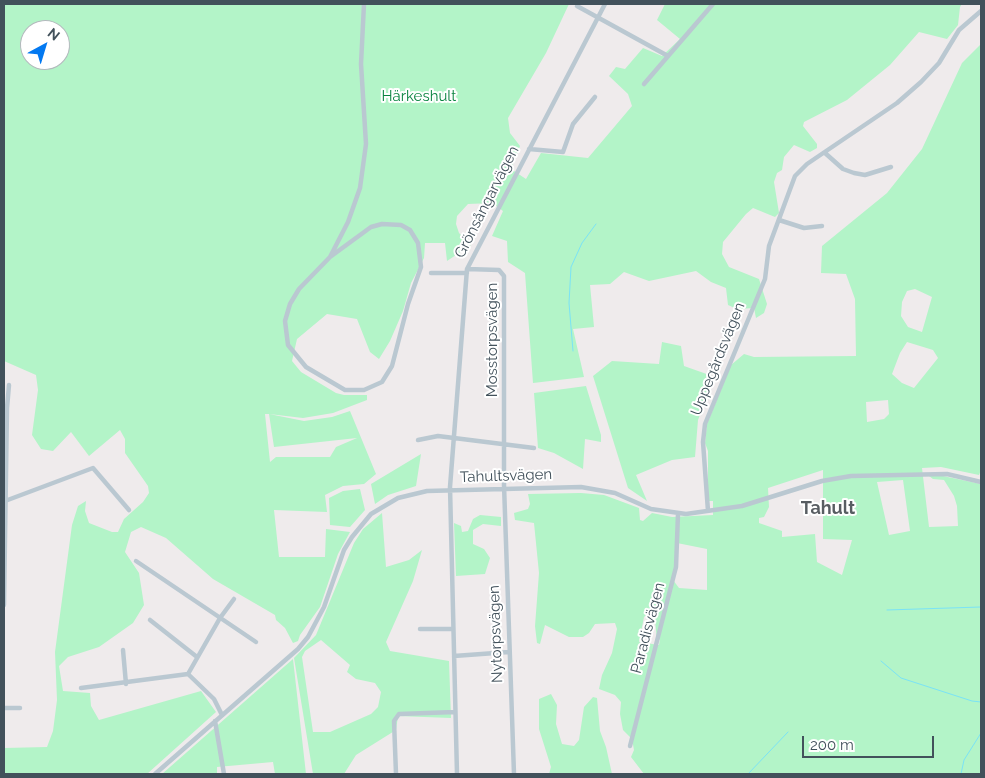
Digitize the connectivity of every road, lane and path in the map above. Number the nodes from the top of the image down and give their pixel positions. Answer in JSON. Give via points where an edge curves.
{"nodes":[{"id":1,"x":364,"y":4,"type":"edge"},
{"id":2,"x":605,"y":4,"type":"edge"},
{"id":3,"x":703,"y":4,"type":"edge"},
{"id":4,"x":577,"y":6,"type":"dead end"},
{"id":5,"x":711,"y":6,"type":"edge"},
{"id":6,"x":981,"y":11,"type":"edge"},
{"id":7,"x":597,"y":19,"type":"junction"},
{"id":8,"x":668,"y":56,"type":"junction"},
{"id":9,"x":644,"y":84,"type":"dead end"},
{"id":10,"x":595,"y":98,"type":"dead end"},
{"id":11,"x":529,"y":149,"type":"junction"},
{"id":12,"x":825,"y":153,"type":"junction"},
{"id":13,"x":891,"y":167,"type":"dead end"},
{"id":14,"x":779,"y":220,"type":"junction"},
{"id":15,"x":822,"y":226,"type":"dead end"},
{"id":16,"x":330,"y":257,"type":"junction"},
{"id":17,"x":467,"y":271,"type":"junction"},
{"id":18,"x":431,"y":273,"type":"dead end"},
{"id":19,"x":9,"y":385,"type":"dead end"},
{"id":20,"x":452,"y":439,"type":"junction"},
{"id":21,"x":418,"y":440,"type":"dead end"},
{"id":22,"x":504,"y":445,"type":"junction"},
{"id":23,"x":534,"y":448,"type":"dead end"},
{"id":24,"x":981,"y":482,"type":"edge"},
{"id":25,"x":450,"y":490,"type":"junction"},
{"id":26,"x":504,"y":490,"type":"junction"},
{"id":27,"x":5,"y":501,"type":"edge"},
{"id":28,"x":128,"y":510,"type":"dead end"},
{"id":29,"x":708,"y":512,"type":"junction"},
{"id":30,"x":678,"y":514,"type":"junction"},
{"id":31,"x":136,"y":560,"type":"dead end"},
{"id":32,"x":234,"y":599,"type":"dead end"},
{"id":33,"x":4,"y":605,"type":"edge"},
{"id":34,"x":220,"y":618,"type":"junction"},
{"id":35,"x":150,"y":620,"type":"dead end"},
{"id":36,"x":420,"y":629,"type":"dead end"},
{"id":37,"x":452,"y":629,"type":"junction"},
{"id":38,"x":256,"y":642,"type":"dead end"},
{"id":39,"x":123,"y":650,"type":"dead end"},
{"id":40,"x":508,"y":652,"type":"junction"},
{"id":41,"x":197,"y":656,"type":"junction"},
{"id":42,"x":454,"y":656,"type":"junction"},
{"id":43,"x":188,"y":674,"type":"junction"},
{"id":44,"x":126,"y":684,"type":"junction"},
{"id":45,"x":81,"y":688,"type":"dead end"},
{"id":46,"x":4,"y":708,"type":"edge"},
{"id":47,"x":20,"y":708,"type":"dead end"},
{"id":48,"x":455,"y":712,"type":"junction"},
{"id":49,"x":222,"y":715,"type":"junction"},
{"id":50,"x":215,"y":721,"type":"junction"},
{"id":51,"x":630,"y":746,"type":"dead end"},
{"id":52,"x":155,"y":774,"type":"edge"},
{"id":53,"x":224,"y":774,"type":"edge"},
{"id":54,"x":396,"y":774,"type":"edge"},
{"id":55,"x":457,"y":774,"type":"edge"},
{"id":56,"x":514,"y":774,"type":"edge"}],
"edges":[{"from":1,"to":16,"type":"street","via":[[360,64],[366,144],[360,188],[348,222]]},
{"from":2,"to":7,"type":"street","name":"Grönsångarvägen"},
{"from":3,"to":5,"type":"street"},
{"from":4,"to":7,"type":"street"},
{"from":5,"to":8,"type":"street"},
{"from":6,"to":12,"type":"street","name":"Uppegårdsvägen","via":[[959,30],[939,63],[921,82]]},
{"from":7,"to":8,"type":"street"},
{"from":7,"to":11,"type":"street","name":"Grönsångarvägen"},
{"from":8,"to":9,"type":"street"},
{"from":10,"to":11,"type":"street","via":[[574,124],[563,152]]},
{"from":11,"to":17,"type":"street","name":"Grönsångarvägen"},
{"from":12,"to":13,"type":"street","via":[[843,169],[854,173],[865,175]]},
{"from":12,"to":14,"type":"street","name":"Uppegårdsvägen","via":[[795,176]]},
{"from":14,"to":15,"type":"street","via":[[804,228]]},
{"from":14,"to":29,"type":"street","name":"Uppegårdsvägen","via":[[769,246],[765,279],[705,424],[703,451]]},
{"from":16,"to":16,"type":"street","via":[[371,227],[382,224],[401,225],[410,230],[420,251],[421,267],[392,366],[382,382],[364,390],[345,390],[321,378],[306,367],[288,345],[285,321],[290,304],[305,281]]},
{"from":17,"to":18,"type":"street"},
{"from":17,"to":20,"type":"street","name":"Grönsångarvägen"},
{"from":17,"to":22,"type":"street","name":"Mosstorpsvägen","via":[[494,269],[503,272],[504,276]]},
{"from":19,"to":27,"type":"street"},
{"from":20,"to":21,"type":"street","via":[[438,436]]},
{"from":20,"to":22,"type":"street"},
{"from":20,"to":25,"type":"street","name":"Grönsångarvägen"},
{"from":22,"to":23,"type":"street"},
{"from":22,"to":26,"type":"street","name":"Mosstorpsvägen"},
{"from":24,"to":29,"type":"street","name":"Tahultsvägen","via":[[947,474],[851,476],[830,479],[761,502]]},
{"from":25,"to":26,"type":"street","name":"Tahultsvägen"},
{"from":25,"to":37,"type":"street","name":"Grönsångarvägen"},
{"from":25,"to":49,"type":"street","name":"Tahultsvägen","via":[[406,495],[371,514],[344,550],[324,607],[308,637]]},
{"from":26,"to":30,"type":"street","name":"Tahultsvägen","via":[[595,488],[616,493],[651,509]]},
{"from":26,"to":40,"type":"street","name":"Nytorpsvägen"},
{"from":27,"to":28,"type":"street","via":[[93,468]]},
{"from":27,"to":33,"type":"street"},
{"from":29,"to":30,"type":"street","name":"Tahultsvägen"},
{"from":30,"to":51,"type":"street","name":"Paradisvägen","via":[[676,567]]},
{"from":31,"to":34,"type":"street"},
{"from":32,"to":34,"type":"street"},
{"from":34,"to":38,"type":"street"},
{"from":34,"to":41,"type":"street"},
{"from":35,"to":41,"type":"street"},
{"from":36,"to":37,"type":"street"},
{"from":37,"to":42,"type":"street","name":"Grönsångarvägen"},
{"from":39,"to":44,"type":"street"},
{"from":40,"to":42,"type":"street"},
{"from":40,"to":56,"type":"street","name":"Nytorpsvägen"},
{"from":41,"to":43,"type":"street"},
{"from":42,"to":48,"type":"street","name":"Grönsångarvägen"},
{"from":43,"to":44,"type":"street"},
{"from":43,"to":49,"type":"street","via":[[214,699]]},
{"from":44,"to":45,"type":"street"},
{"from":46,"to":47,"type":"street"},
{"from":48,"to":54,"type":"street","via":[[399,714],[394,721]]},
{"from":48,"to":55,"type":"street","name":"Grönsångarvägen"},
{"from":49,"to":50,"type":"street","name":"Tahultsvägen"},
{"from":50,"to":52,"type":"street","name":"Tahultsvägen"},
{"from":50,"to":53,"type":"street"}]}
